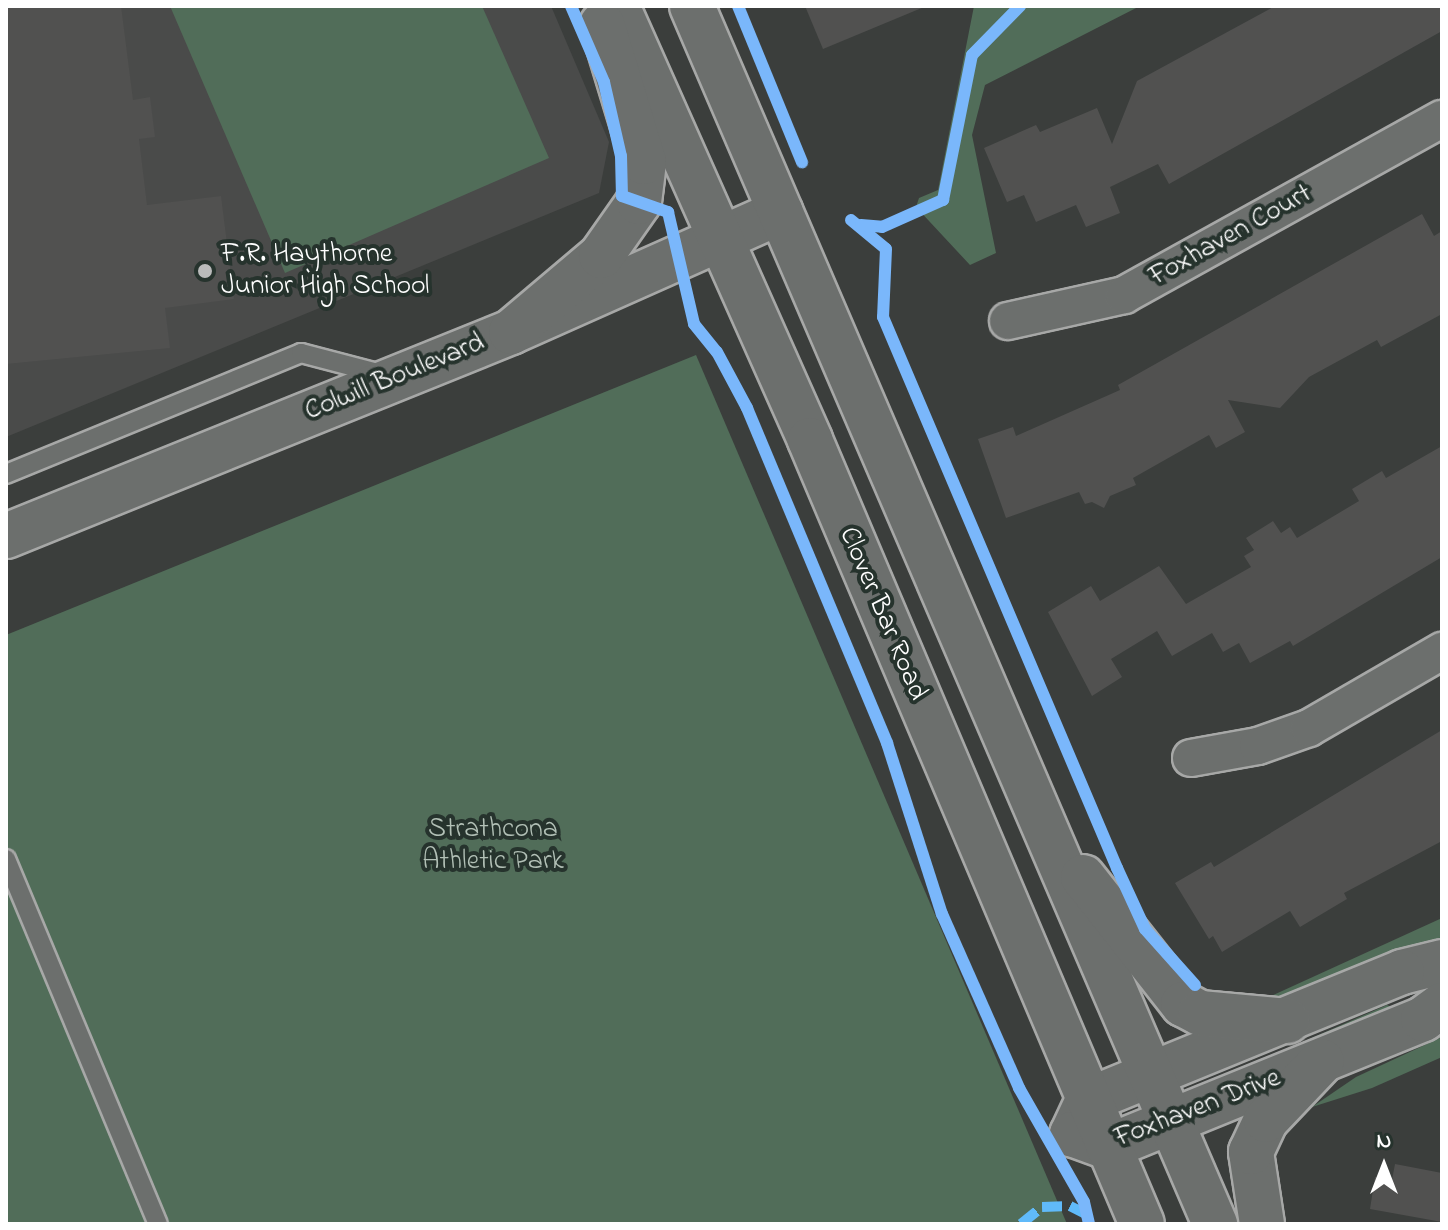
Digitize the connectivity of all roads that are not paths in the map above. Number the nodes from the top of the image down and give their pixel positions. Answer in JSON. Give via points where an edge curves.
{"nodes":[{"id":1,"x":597,"y":6,"type":"edge"},
{"id":2,"x":617,"y":6,"type":"edge"},
{"id":3,"x":692,"y":6,"type":"edge"},
{"id":4,"x":1442,"y":119,"type":"edge"},
{"id":5,"x":781,"y":212,"type":"junction"},
{"id":6,"x":719,"y":240,"type":"junction"},
{"id":7,"x":1008,"y":321,"type":"dead end"},
{"id":8,"x":511,"y":332,"type":"junction"},
{"id":9,"x":395,"y":378,"type":"junction"},
{"id":10,"x":6,"y":474,"type":"edge"},
{"id":11,"x":6,"y":536,"type":"edge"},
{"id":12,"x":1442,"y":651,"type":"edge"},
{"id":13,"x":1191,"y":758,"type":"dead end"},
{"id":14,"x":1051,"y":838,"type":"junction"},
{"id":15,"x":6,"y":859,"type":"edge"},
{"id":16,"x":1442,"y":962,"type":"edge"},
{"id":17,"x":1442,"y":1005,"type":"edge"},
{"id":18,"x":1288,"y":1021,"type":"junction"},
{"id":19,"x":1322,"y":1061,"type":"junction"},
{"id":20,"x":1149,"y":1072,"type":"junction"},
{"id":21,"x":1088,"y":1100,"type":"junction"},
{"id":22,"x":1170,"y":1124,"type":"junction"},
{"id":23,"x":1108,"y":1147,"type":"junction"},
{"id":24,"x":158,"y":1224,"type":"edge"},
{"id":25,"x":1142,"y":1224,"type":"edge"},
{"id":26,"x":1215,"y":1224,"type":"edge"},
{"id":27,"x":1262,"y":1224,"type":"edge"}],
"edges":[{"from":1,"to":8,"type":"main road","via":[[644,162],[639,202],[601,256]]},
{"from":2,"to":6,"type":"main road","name":"Clover Bar Road"},
{"from":3,"to":5,"type":"main road"},
{"from":4,"to":7,"type":"street","name":"Foxhaven Court","via":[[1124,295]]},
{"from":5,"to":6,"type":"main road","name":"Colwill Boulevard"},
{"from":5,"to":14,"type":"main road"},
{"from":6,"to":8,"type":"main road","name":"Colwill Boulevard"},
{"from":6,"to":21,"type":"main road","name":"Clover Bar Road","via":[[810,440]]},
{"from":8,"to":9,"type":"main road","name":"Colwill Boulevard"},
{"from":9,"to":10,"type":"lane","via":[[301,353]]},
{"from":9,"to":11,"type":"main road","name":"Colwill Boulevard"},
{"from":12,"to":13,"type":"street","via":[[1309,728],[1258,746]]},
{"from":14,"to":18,"type":"main road","via":[[1183,1004],[1200,1013]]},
{"from":14,"to":20,"type":"main road"},
{"from":15,"to":24,"type":"lane"},
{"from":16,"to":18,"type":"main road","name":"Foxhaven Drive","via":[[1402,972]]},
{"from":17,"to":19,"type":"main road","name":"Foxhaven Drive","via":[[1423,1019]]},
{"from":18,"to":20,"type":"main road","name":"Foxhaven Drive"},
{"from":19,"to":22,"type":"main road","name":"Foxhaven Drive"},
{"from":19,"to":27,"type":"main road","via":[[1266,1120],[1251,1152]]},
{"from":20,"to":21,"type":"main road","name":"Foxhaven Drive"},
{"from":20,"to":22,"type":"main road"},
{"from":21,"to":23,"type":"main road","name":"Clover Bar Road"},
{"from":22,"to":23,"type":"main road","name":"Foxhaven Drive"},
{"from":22,"to":26,"type":"main road"},
{"from":23,"to":25,"type":"main road","name":"Clover Bar Road"}]}
